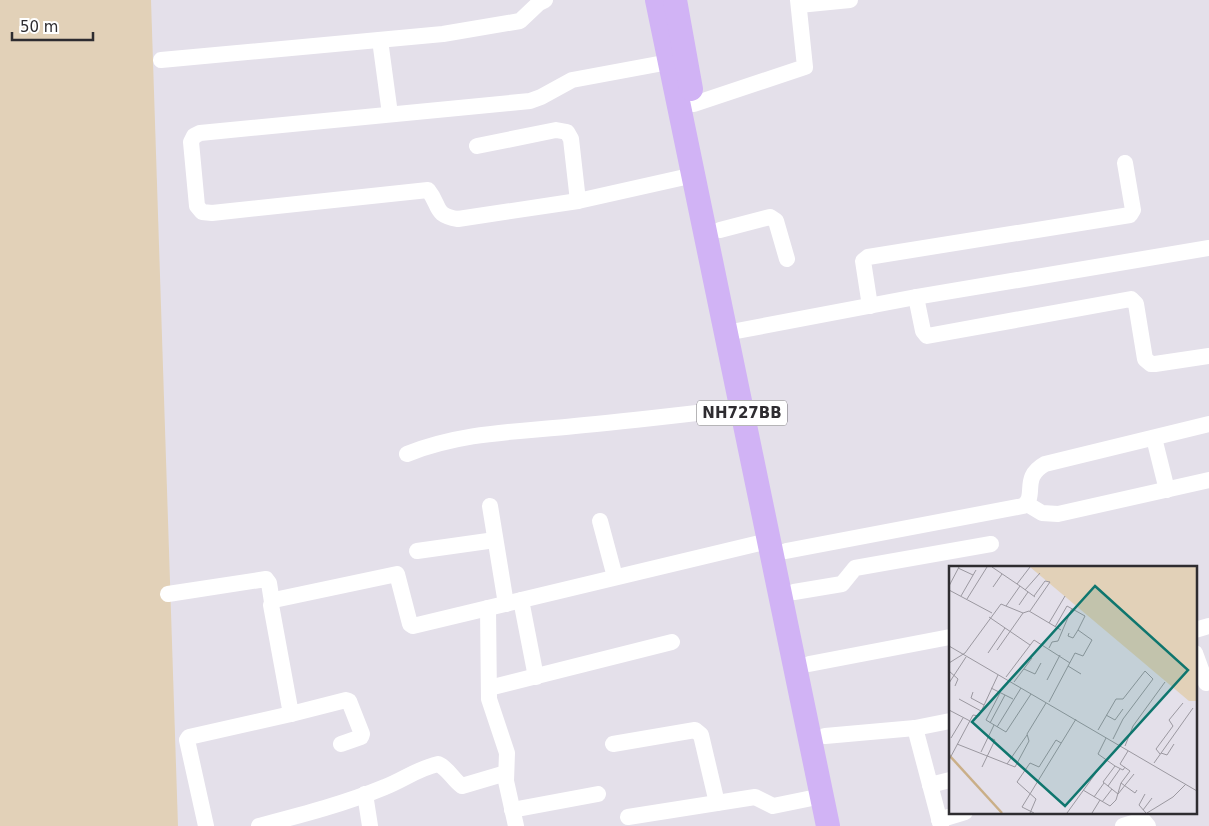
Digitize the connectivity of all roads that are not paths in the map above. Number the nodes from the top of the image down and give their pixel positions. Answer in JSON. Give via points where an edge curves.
{"nodes":[{"id":1,"x":545,"y":0,"type":"edge"},
{"id":2,"x":657,"y":0,"type":"edge"},
{"id":3,"x":675,"y":0,"type":"edge"},
{"id":4,"x":850,"y":0,"type":"edge"},
{"id":5,"x":798,"y":3,"type":"edge"},
{"id":6,"x":380,"y":40,"type":"junction"},
{"id":7,"x":161,"y":60,"type":"dead end"},
{"id":8,"x":669,"y":62,"type":"junction"},
{"id":9,"x":694,"y":104,"type":"junction"},
{"id":10,"x":390,"y":114,"type":"junction"},
{"id":11,"x":477,"y":146,"type":"dead end"},
{"id":12,"x":1126,"y":163,"type":"dead end"},
{"id":13,"x":694,"y":175,"type":"junction"},
{"id":14,"x":578,"y":201,"type":"junction"},
{"id":15,"x":720,"y":230,"type":"junction"},
{"id":16,"x":1209,"y":248,"type":"edge"},
{"id":17,"x":787,"y":259,"type":"dead end"},
{"id":18,"x":916,"y":297,"type":"junction"},
{"id":19,"x":870,"y":306,"type":"junction"},
{"id":20,"x":733,"y":332,"type":"junction"},
{"id":21,"x":1209,"y":356,"type":"edge"},
{"id":22,"x":741,"y":408,"type":"junction"},
{"id":23,"x":1209,"y":424,"type":"edge"},
{"id":24,"x":1154,"y":438,"type":"junction"},
{"id":25,"x":407,"y":454,"type":"dead end"},
{"id":26,"x":1209,"y":480,"type":"edge"},
{"id":27,"x":1167,"y":490,"type":"junction"},
{"id":28,"x":1027,"y":504,"type":"junction"},
{"id":29,"x":490,"y":506,"type":"dead end"},
{"id":30,"x":600,"y":521,"type":"dead end"},
{"id":31,"x":495,"y":540,"type":"junction"},
{"id":32,"x":991,"y":544,"type":"dead end"},
{"id":33,"x":777,"y":546,"type":"junction"},
{"id":34,"x":417,"y":551,"type":"dead end"},
{"id":35,"x":615,"y":578,"type":"junction"},
{"id":36,"x":794,"y":592,"type":"junction"},
{"id":37,"x":168,"y":594,"type":"dead end"},
{"id":38,"x":272,"y":602,"type":"junction"},
{"id":39,"x":513,"y":602,"type":"junction"},
{"id":40,"x":488,"y":608,"type":"junction"},
{"id":41,"x":1209,"y":626,"type":"edge"},
{"id":42,"x":1196,"y":630,"type":"edge"},
{"id":43,"x":949,"y":637,"type":"edge"},
{"id":44,"x":672,"y":642,"type":"dead end"},
{"id":45,"x":1196,"y":657,"type":"edge"},
{"id":46,"x":809,"y":664,"type":"junction"},
{"id":47,"x":536,"y":676,"type":"junction"},
{"id":48,"x":1204,"y":685,"type":"edge"},
{"id":49,"x":489,"y":688,"type":"junction"},
{"id":50,"x":291,"y":714,"type":"junction"},
{"id":51,"x":949,"y":721,"type":"edge"},
{"id":52,"x":915,"y":728,"type":"junction"},
{"id":53,"x":825,"y":736,"type":"junction"},
{"id":54,"x":341,"y":744,"type":"dead end"},
{"id":55,"x":613,"y":744,"type":"dead end"},
{"id":56,"x":506,"y":773,"type":"junction"},
{"id":57,"x":949,"y":780,"type":"edge"},
{"id":58,"x":930,"y":785,"type":"junction"},
{"id":59,"x":365,"y":794,"type":"junction"},
{"id":60,"x":598,"y":794,"type":"dead end"},
{"id":61,"x":822,"y":796,"type":"junction"},
{"id":62,"x":717,"y":803,"type":"junction"},
{"id":63,"x":512,"y":810,"type":"junction"},
{"id":64,"x":960,"y":814,"type":"edge"},
{"id":65,"x":628,"y":817,"type":"dead end"},
{"id":66,"x":940,"y":823,"type":"edge"},
{"id":67,"x":206,"y":826,"type":"edge"},
{"id":68,"x":259,"y":826,"type":"edge"},
{"id":69,"x":370,"y":826,"type":"edge"},
{"id":70,"x":516,"y":826,"type":"edge"},
{"id":71,"x":828,"y":826,"type":"edge"},
{"id":72,"x":844,"y":826,"type":"edge"},
{"id":73,"x":1123,"y":826,"type":"edge"},
{"id":74,"x":1148,"y":826,"type":"edge"}],
"edges":[{"from":1,"to":6,"type":"street","via":[[525,17],[513,22]]},
{"from":2,"to":8,"type":"highway","number":"NH727BB"},
{"from":3,"to":9,"type":"highway","number":"NH727BB"},
{"from":4,"to":5,"type":"street"},
{"from":5,"to":9,"type":"street","via":[[803,68]]},
{"from":6,"to":7,"type":"street"},
{"from":6,"to":10,"type":"street"},
{"from":8,"to":10,"type":"street","via":[[572,80],[530,100]]},
{"from":8,"to":13,"type":"highway","number":"NH727BB"},
{"from":9,"to":15,"type":"highway","number":"NH727BB"},
{"from":10,"to":14,"type":"street","via":[[200,133],[190,142],[197,206],[202,212],[212,213],[428,190],[439,212],[447,218],[458,219]]},
{"from":11,"to":14,"type":"street","via":[[556,130],[567,132],[571,139]]},
{"from":12,"to":19,"type":"street","via":[[1134,210],[1130,215],[868,257],[863,261]]},
{"from":13,"to":14,"type":"street"},
{"from":13,"to":20,"type":"highway","number":"NH727BB"},
{"from":15,"to":17,"type":"street","via":[[773,218]]},
{"from":15,"to":20,"type":"highway","number":"NH727BB"},
{"from":16,"to":18,"type":"street"},
{"from":18,"to":19,"type":"street"},
{"from":18,"to":21,"type":"street","via":[[927,336],[1131,299],[1136,304],[1147,362],[1155,364]]},
{"from":19,"to":20,"type":"street"},
{"from":20,"to":22,"type":"highway","number":"NH727BB"},
{"from":20,"to":33,"type":"highway","number":"NH727BB"},
{"from":22,"to":25,"type":"street","via":[[484,434],[430,445]]},
{"from":22,"to":33,"type":"highway","number":"NH727BB"},
{"from":23,"to":24,"type":"street"},
{"from":24,"to":27,"type":"street"},
{"from":24,"to":28,"type":"street","via":[[1044,464],[1032,474]]},
{"from":26,"to":27,"type":"street"},
{"from":27,"to":28,"type":"street","via":[[1058,514],[1042,513]]},
{"from":28,"to":33,"type":"street","via":[[934,524]]},
{"from":29,"to":31,"type":"street"},
{"from":30,"to":35,"type":"street"},
{"from":31,"to":34,"type":"street"},
{"from":31,"to":39,"type":"street"},
{"from":32,"to":36,"type":"street","via":[[855,568],[842,584]]},
{"from":33,"to":35,"type":"street"},
{"from":33,"to":36,"type":"highway","number":"NH727BB"},
{"from":33,"to":61,"type":"highway","number":"NH727BB"},
{"from":35,"to":39,"type":"street"},
{"from":36,"to":46,"type":"highway","number":"NH727BB"},
{"from":37,"to":38,"type":"street","via":[[266,580]]},
{"from":38,"to":40,"type":"street","via":[[397,574],[411,626]]},
{"from":38,"to":50,"type":"street"},
{"from":39,"to":40,"type":"street"},
{"from":39,"to":47,"type":"street"},
{"from":40,"to":49,"type":"street"},
{"from":41,"to":42,"type":"street"},
{"from":43,"to":46,"type":"street"},
{"from":44,"to":47,"type":"street"},
{"from":45,"to":48,"type":"street"},
{"from":46,"to":53,"type":"highway","number":"NH727BB"},
{"from":47,"to":49,"type":"street"},
{"from":49,"to":56,"type":"street","via":[[492,709],[507,753]]},
{"from":50,"to":54,"type":"street","via":[[349,701],[362,734]]},
{"from":50,"to":67,"type":"street","via":[[189,737],[187,740]]},
{"from":51,"to":52,"type":"street"},
{"from":52,"to":53,"type":"street"},
{"from":52,"to":58,"type":"street"},
{"from":53,"to":72,"type":"highway","number":"NH727BB"},
{"from":55,"to":62,"type":"street","via":[[695,730],[701,735]]},
{"from":56,"to":59,"type":"street","via":[[462,786],[438,764]]},
{"from":56,"to":63,"type":"street"},
{"from":57,"to":58,"type":"street"},
{"from":58,"to":66,"type":"street"},
{"from":59,"to":68,"type":"street","via":[[332,807]]},
{"from":59,"to":69,"type":"street"},
{"from":60,"to":63,"type":"street"},
{"from":61,"to":62,"type":"street","via":[[774,806],[754,797]]},
{"from":61,"to":71,"type":"highway","number":"NH727BB"},
{"from":62,"to":65,"type":"street"},
{"from":63,"to":70,"type":"street"},
{"from":64,"to":66,"type":"street"},
{"from":73,"to":74,"type":"street","via":[[1144,820]]}]}
